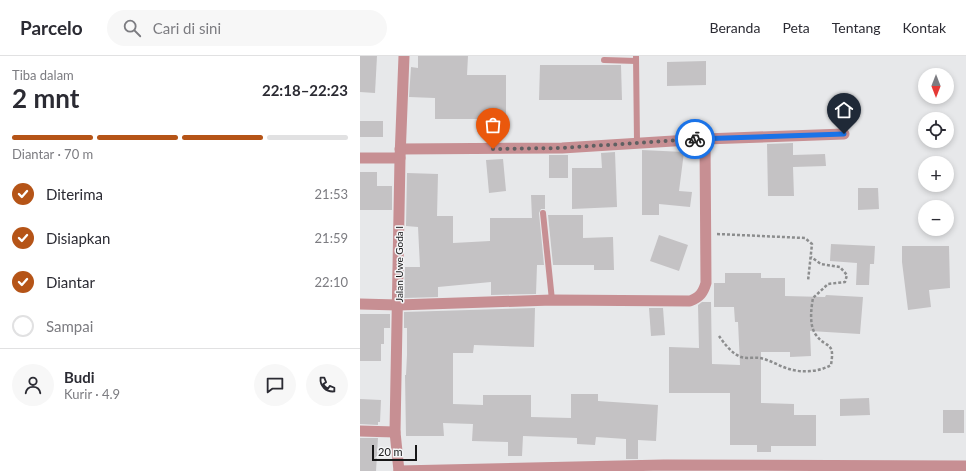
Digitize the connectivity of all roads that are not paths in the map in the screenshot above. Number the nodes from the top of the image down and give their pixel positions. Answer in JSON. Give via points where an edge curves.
{"nodes":[{"id":1,"x":404,"y":56,"type":"edge"},
{"id":2,"x":636,"y":58,"type":"edge"},
{"id":3,"x":604,"y":60,"type":"dead end"},
{"id":4,"x":844,"y":134,"type":"dead end"},
{"id":5,"x":705,"y":139,"type":"junction"},
{"id":6,"x":637,"y":142,"type":"junction"},
{"id":7,"x":400,"y":153,"type":"junction"},
{"id":8,"x":360,"y":158,"type":"edge"},
{"id":9,"x":544,"y":213,"type":"dead end"},
{"id":10,"x":552,"y":300,"type":"junction"},
{"id":11,"x":360,"y":304,"type":"edge"},
{"id":12,"x":398,"y":305,"type":"junction"},
{"id":13,"x":360,"y":431,"type":"edge"},
{"id":14,"x":395,"y":432,"type":"junction"},
{"id":15,"x":966,"y":466,"type":"edge"},
{"id":16,"x":399,"y":471,"type":"edge"}],
"edges":[{"from":1,"to":7,"type":"street","name":"Jalan Uwe Goda I"},
{"from":2,"to":3,"type":"lane"},
{"from":2,"to":6,"type":"lane"},
{"from":4,"to":5,"type":"street"},
{"from":5,"to":6,"type":"street"},
{"from":5,"to":10,"type":"street","via":[[704,292],[690,301]]},
{"from":6,"to":7,"type":"street","via":[[554,148]]},
{"from":7,"to":8,"type":"street"},
{"from":7,"to":12,"type":"street","name":"Jalan Uwe Goda I"},
{"from":9,"to":10,"type":"lane"},
{"from":10,"to":12,"type":"street"},
{"from":11,"to":12,"type":"street"},
{"from":12,"to":14,"type":"street","name":"Jalan Uwe Goda I"},
{"from":13,"to":14,"type":"street"},
{"from":14,"to":16,"type":"street","name":"Jalan Uwe Goda I"},
{"from":15,"to":16,"type":"street","via":[[664,465]]}]}
